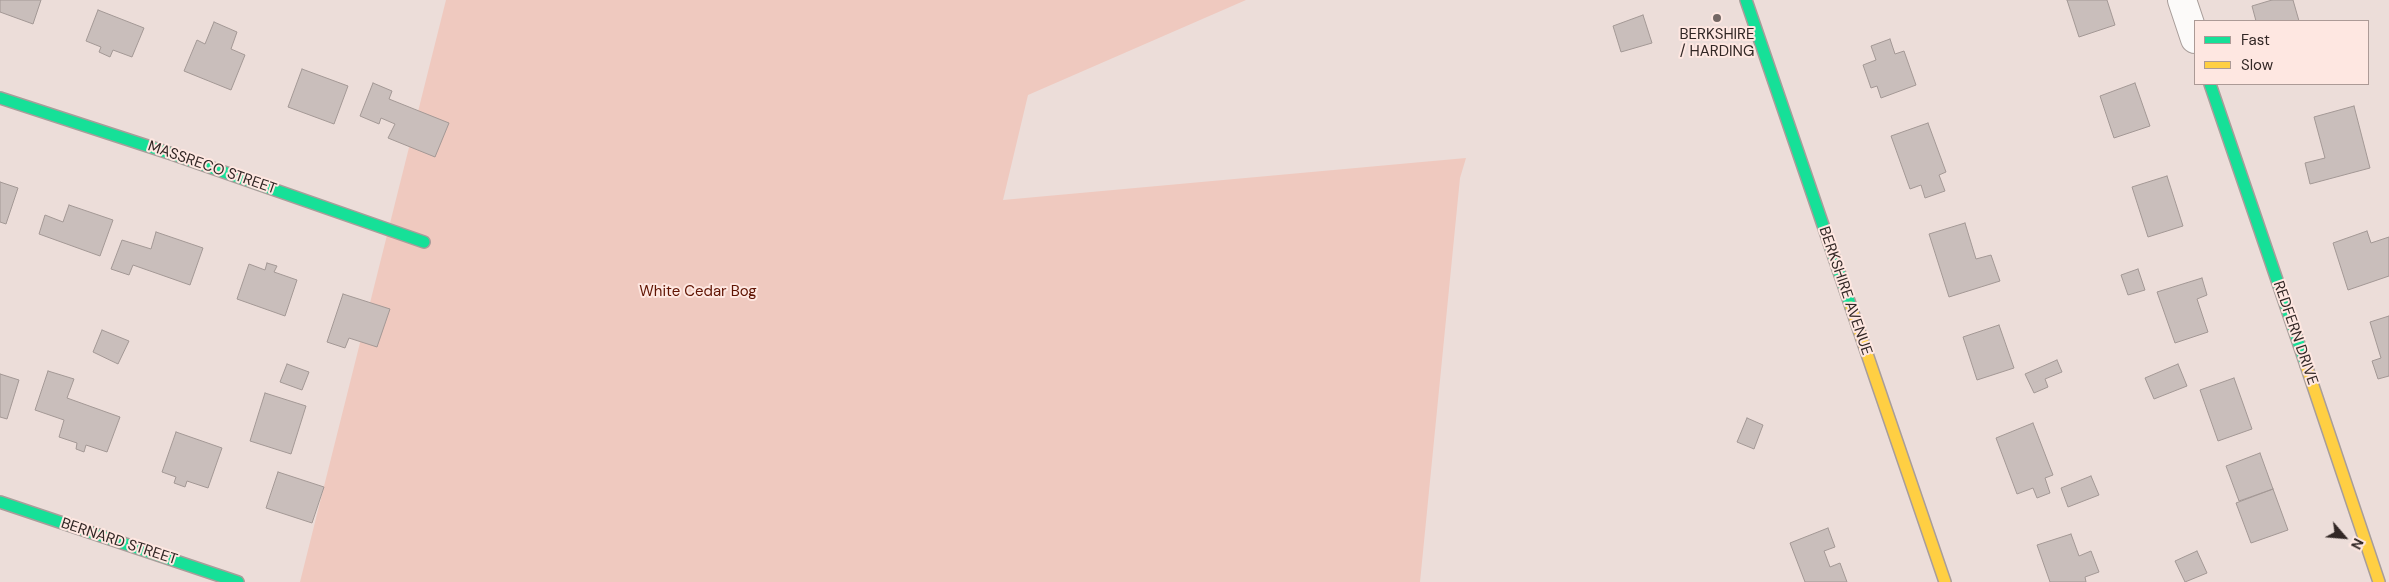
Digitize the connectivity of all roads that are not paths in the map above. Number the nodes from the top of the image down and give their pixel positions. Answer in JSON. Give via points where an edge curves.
{"nodes":[{"id":1,"x":1746,"y":0,"type":"edge"},
{"id":2,"x":2182,"y":0,"type":"edge"},
{"id":3,"x":2194,"y":36,"type":"edge"},
{"id":4,"x":2210,"y":85,"type":"edge"},
{"id":5,"x":0,"y":98,"type":"edge"},
{"id":6,"x":424,"y":242,"type":"dead end"},
{"id":7,"x":0,"y":502,"type":"edge"},
{"id":8,"x":238,"y":582,"type":"edge"},
{"id":9,"x":1945,"y":582,"type":"edge"},
{"id":10,"x":2379,"y":582,"type":"edge"}],
"edges":[{"from":1,"to":9,"type":"street","name":"BERKSHIRE AVENUE"},
{"from":2,"to":3,"type":"street"},
{"from":4,"to":10,"type":"street","name":"REDFERN DRIVE"},
{"from":5,"to":6,"type":"street","name":"MASSRECO STREET"},
{"from":7,"to":8,"type":"street","name":"BERNARD STREET"}]}
